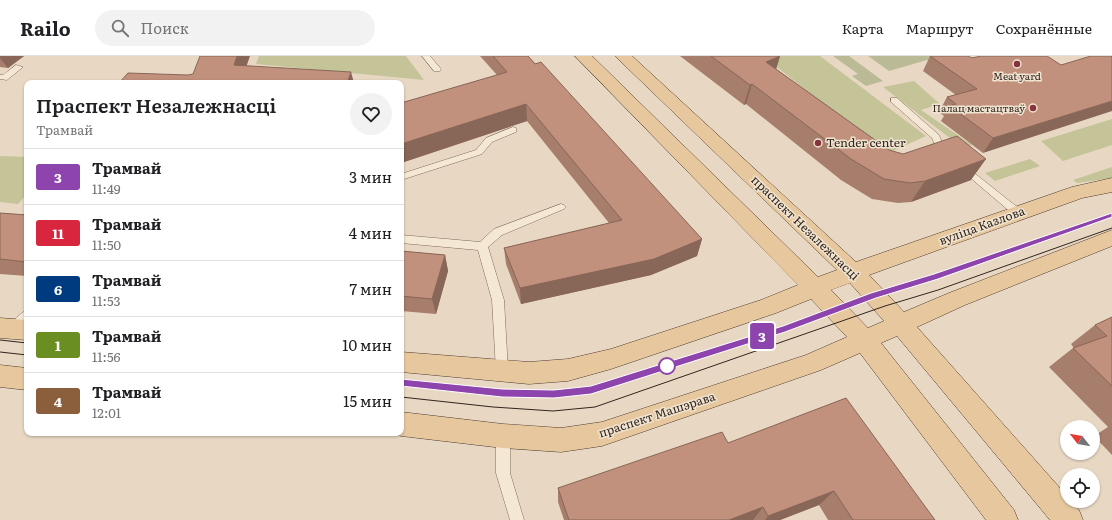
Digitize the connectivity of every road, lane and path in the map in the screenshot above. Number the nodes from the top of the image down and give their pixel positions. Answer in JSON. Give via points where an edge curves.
{"nodes":[{"id":1,"x":426,"y":56,"type":"edge"},
{"id":2,"x":583,"y":56,"type":"edge"},
{"id":3,"x":623,"y":56,"type":"edge"},
{"id":4,"x":19,"y":67,"type":"dead end"},
{"id":5,"x":437,"y":69,"type":"dead end"},
{"id":6,"x":0,"y":77,"type":"edge"},
{"id":7,"x":894,"y":100,"type":"dead end"},
{"id":8,"x":513,"y":130,"type":"dead end"},
{"id":9,"x":404,"y":176,"type":"edge"},
{"id":10,"x":1112,"y":185,"type":"edge"},
{"id":11,"x":561,"y":207,"type":"dead end"},
{"id":12,"x":1018,"y":213,"type":"junction"},
{"id":13,"x":1112,"y":238,"type":"edge"},
{"id":14,"x":404,"y":239,"type":"edge"},
{"id":15,"x":482,"y":246,"type":"junction"},
{"id":16,"x":853,"y":272,"type":"junction"},
{"id":17,"x":817,"y":288,"type":"junction"},
{"id":18,"x":902,"y":324,"type":"junction"},
{"id":19,"x":865,"y":341,"type":"junction"},
{"id":20,"x":404,"y":362,"type":"edge"},
{"id":21,"x":502,"y":370,"type":"junction"},
{"id":22,"x":0,"y":376,"type":"edge"},
{"id":23,"x":24,"y":380,"type":"edge"},
{"id":24,"x":404,"y":424,"type":"edge"},
{"id":25,"x":503,"y":436,"type":"junction"},
{"id":26,"x":517,"y":520,"type":"edge"},
{"id":27,"x":1004,"y":520,"type":"edge"},
{"id":28,"x":1069,"y":520,"type":"edge"}],
"edges":[{"from":1,"to":5,"type":"lane"},
{"from":2,"to":17,"type":"main road"},
{"from":3,"to":16,"type":"main road","name":"праспект Незалежнасці"},
{"from":4,"to":6,"type":"lane","via":[[4,78]]},
{"from":7,"to":12,"type":"lane","via":[[936,137],[939,146]]},
{"from":8,"to":9,"type":"lane","via":[[489,140],[479,152]]},
{"from":10,"to":12,"type":"main road","name":"вуліца Казлова","via":[[1079,192]]},
{"from":11,"to":15,"type":"lane","via":[[498,232]]},
{"from":12,"to":16,"type":"main road","name":"вуліца Казлова"},
{"from":13,"to":18,"type":"main road","via":[[956,299]]},
{"from":14,"to":15,"type":"lane"},
{"from":15,"to":21,"type":"lane","via":[[498,300]]},
{"from":16,"to":17,"type":"main road"},
{"from":16,"to":18,"type":"main road","name":"праспект Незалежнасці"},
{"from":17,"to":19,"type":"main road"},
{"from":17,"to":21,"type":"main road","via":[[611,359],[568,370],[529,373]]},
{"from":18,"to":19,"type":"main road","name":"праспект Машэрава"},
{"from":18,"to":28,"type":"main road","name":"праспект Незалежнасці"},
{"from":19,"to":25,"type":"main road","name":"праспект Машэрава","via":[[812,363],[602,434],[560,440]]},
{"from":19,"to":27,"type":"main road"},
{"from":20,"to":21,"type":"main road"},
{"from":22,"to":23,"type":"main road"},
{"from":24,"to":25,"type":"main road","name":"праспект Машэрава"},
{"from":25,"to":26,"type":"lane","via":[[503,473]]}]}
